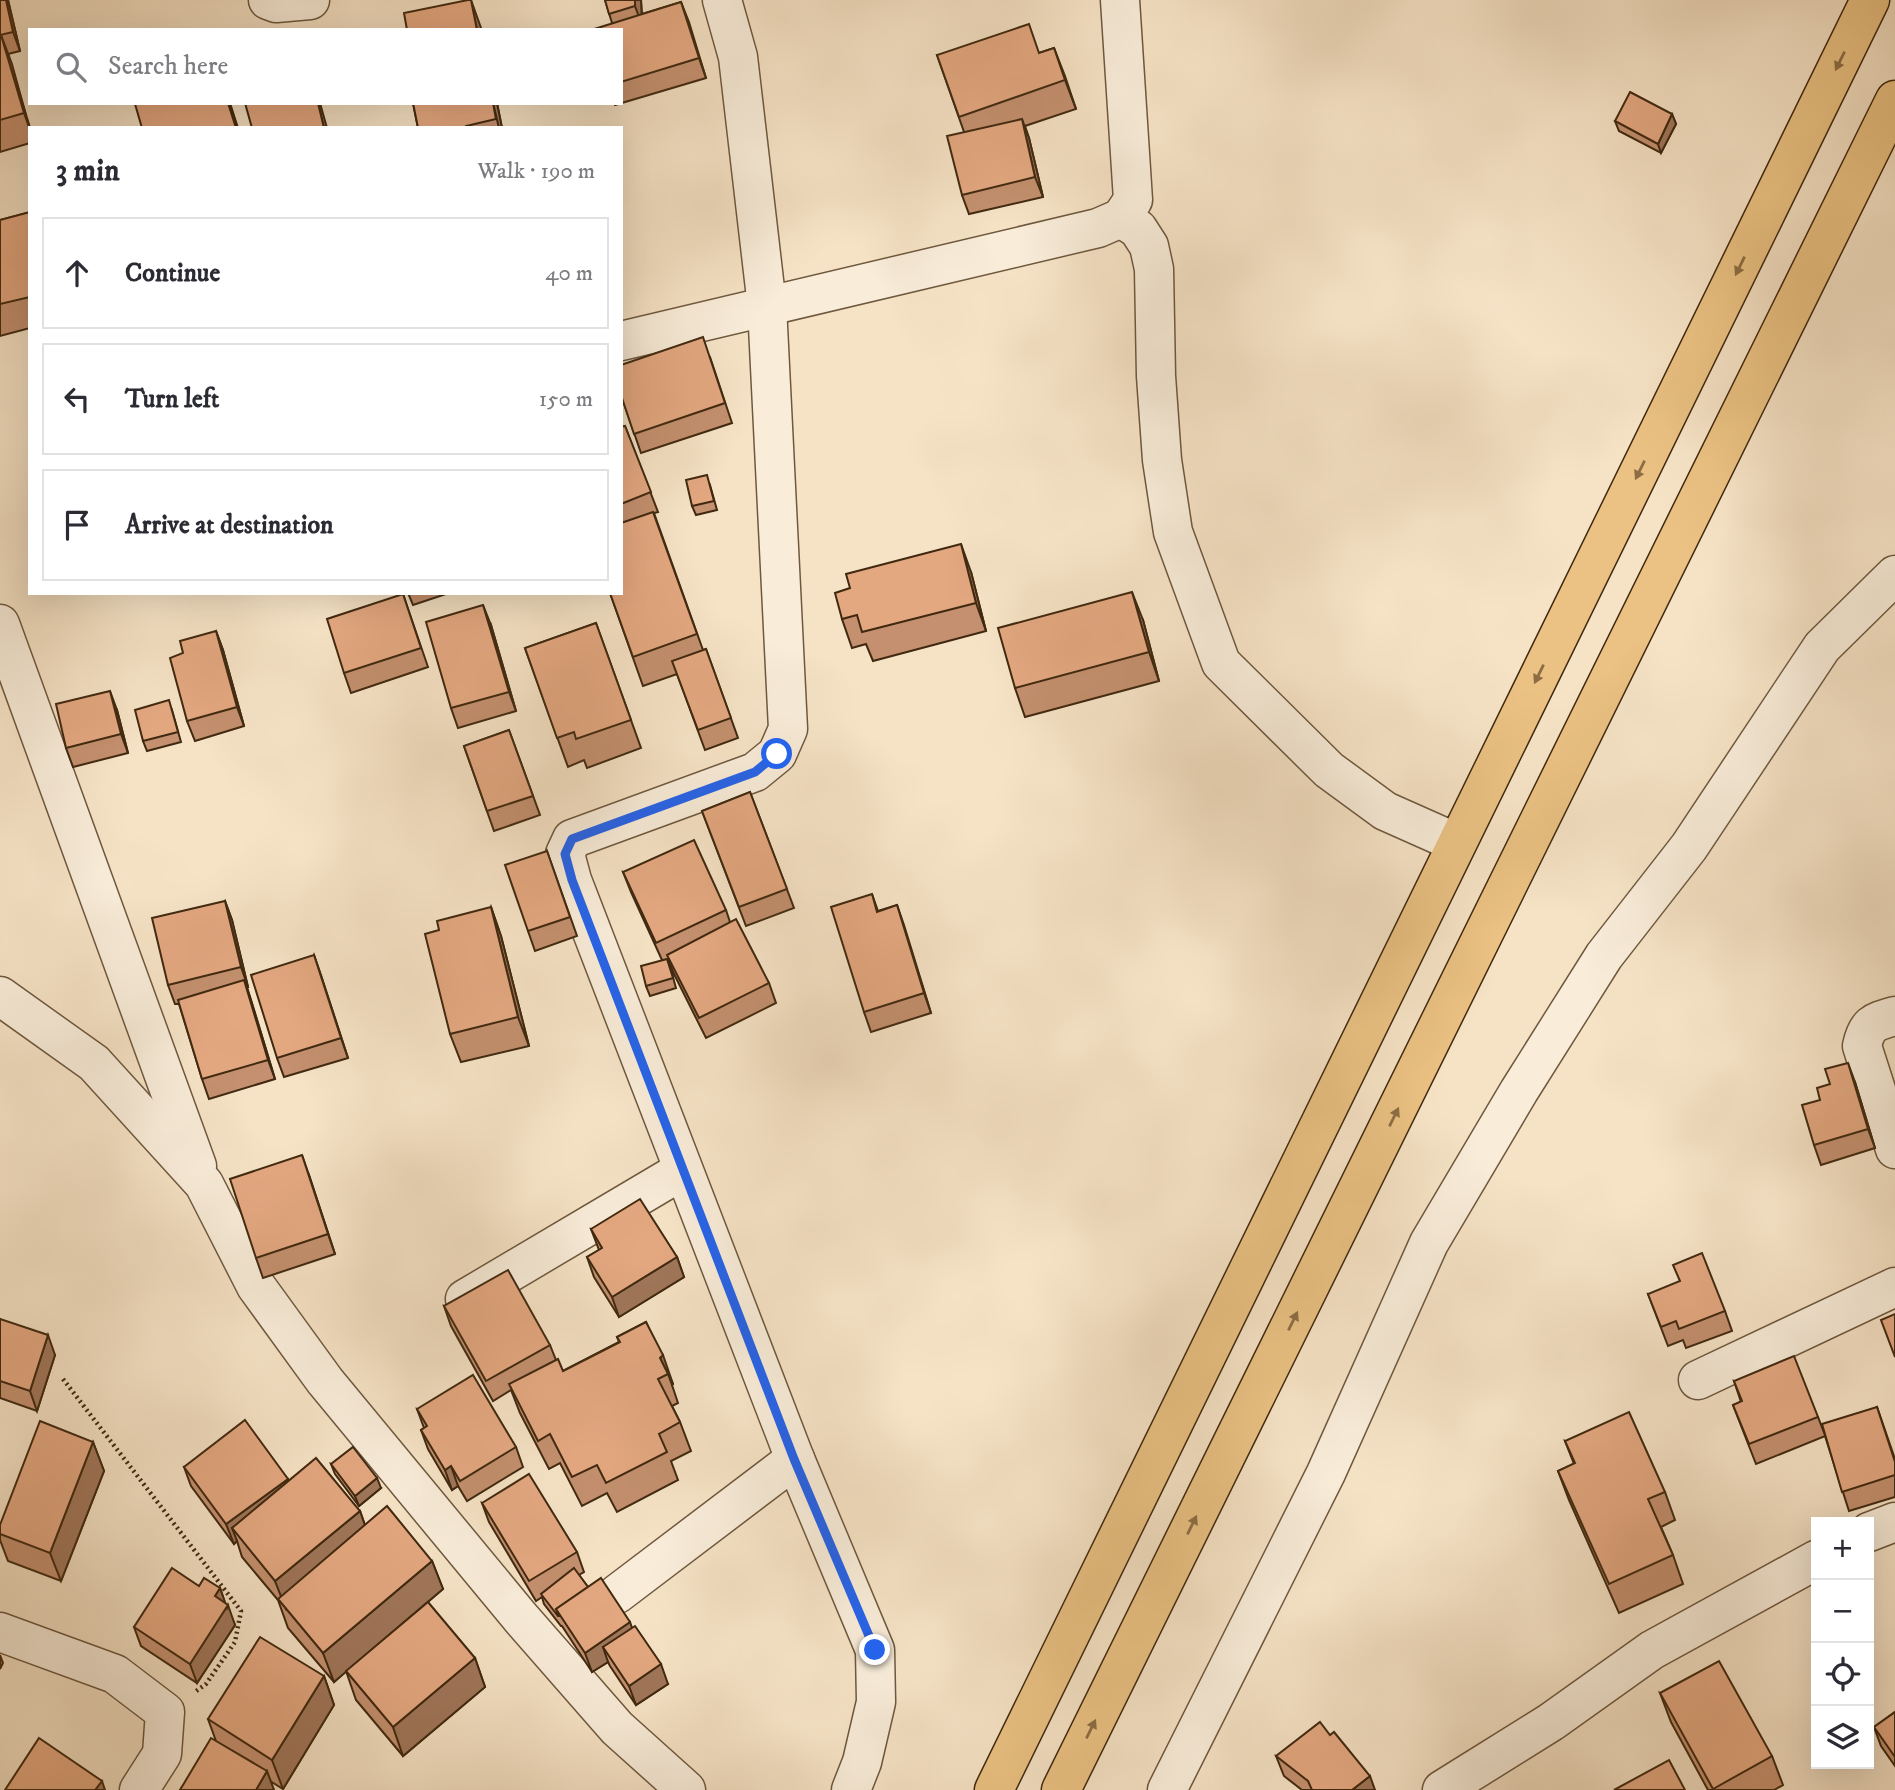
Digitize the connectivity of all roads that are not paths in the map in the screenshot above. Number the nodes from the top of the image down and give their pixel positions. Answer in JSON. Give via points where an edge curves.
{"nodes":[{"id":1,"x":268,"y":0,"type":"edge"},
{"id":2,"x":310,"y":0,"type":"edge"},
{"id":3,"x":722,"y":0,"type":"edge"},
{"id":4,"x":1120,"y":0,"type":"edge"},
{"id":5,"x":1870,"y":0,"type":"edge"},
{"id":6,"x":1895,"y":100,"type":"edge"},
{"id":7,"x":1121,"y":218,"type":"junction"},
{"id":8,"x":767,"y":306,"type":"junction"},
{"id":9,"x":623,"y":341,"type":"edge"},
{"id":10,"x":1895,"y":575,"type":"edge"},
{"id":11,"x":0,"y":624,"type":"edge"},
{"id":12,"x":1457,"y":843,"type":"junction"},
{"id":13,"x":0,"y":996,"type":"edge"},
{"id":14,"x":1895,"y":1016,"type":"edge"},
{"id":15,"x":150,"y":1036,"type":"junction"},
{"id":16,"x":94,"y":1063,"type":"junction"},
{"id":17,"x":1895,"y":1150,"type":"edge"},
{"id":18,"x":683,"y":1170,"type":"junction"},
{"id":19,"x":204,"y":1184,"type":"junction"},
{"id":20,"x":1895,"y":1287,"type":"edge"},
{"id":21,"x":450,"y":1308,"type":"edge"},
{"id":22,"x":1698,"y":1380,"type":"dead end"},
{"id":23,"x":794,"y":1459,"type":"junction"},
{"id":24,"x":1895,"y":1522,"type":"edge"},
{"id":25,"x":1874,"y":1530,"type":"edge"},
{"id":26,"x":1811,"y":1563,"type":"edge"},
{"id":27,"x":617,"y":1594,"type":"dead end"},
{"id":28,"x":0,"y":1632,"type":"edge"},
{"id":29,"x":139,"y":1790,"type":"edge"},
{"id":30,"x":686,"y":1790,"type":"edge"},
{"id":31,"x":851,"y":1790,"type":"edge"},
{"id":32,"x":994,"y":1790,"type":"edge"},
{"id":33,"x":1061,"y":1790,"type":"edge"},
{"id":34,"x":1167,"y":1790,"type":"edge"},
{"id":35,"x":1442,"y":1790,"type":"edge"}],
"edges":[{"from":1,"to":2,"type":"street"},
{"from":3,"to":8,"type":"street","via":[[738,57]]},
{"from":4,"to":7,"type":"street","via":[[1133,200]]},
{"from":5,"to":12,"type":"highway","one_way":true},
{"from":33,"to":6,"type":"highway","one_way":true},
{"from":7,"to":8,"type":"street","via":[[1098,228]]},
{"from":7,"to":12,"type":"street","via":[[1138,229],[1149,246],[1154,269],[1162,460],[1173,532],[1221,663],[1329,770],[1385,811]]},
{"from":8,"to":9,"type":"street"},
{"from":8,"to":18,"type":"street","via":[[788,729],[777,754],[755,772],[572,839],[565,854]]},
{"from":10,"to":34,"type":"street","via":[[1822,647],[1689,847],[1604,956],[1512,1103],[1429,1243],[1326,1472]]},
{"from":11,"to":15,"type":"street"},
{"from":12,"to":32,"type":"highway"},
{"from":13,"to":16,"type":"street"},
{"from":14,"to":17,"type":"street","via":[[1870,1026],[1862,1046]]},
{"from":15,"to":16,"type":"street"},
{"from":15,"to":19,"type":"street"},
{"from":16,"to":19,"type":"street"},
{"from":18,"to":21,"type":"street"},
{"from":18,"to":23,"type":"street"},
{"from":19,"to":30,"type":"street","via":[[256,1286],[325,1381],[617,1728]]},
{"from":20,"to":22,"type":"street"},
{"from":23,"to":27,"type":"street"},
{"from":23,"to":31,"type":"street","via":[[875,1650],[876,1702]]},
{"from":24,"to":25,"type":"street"},
{"from":26,"to":35,"type":"street","via":[[1652,1650],[1551,1723]]},
{"from":28,"to":29,"type":"street","via":[[116,1674],[165,1712],[162,1754]]}]}
